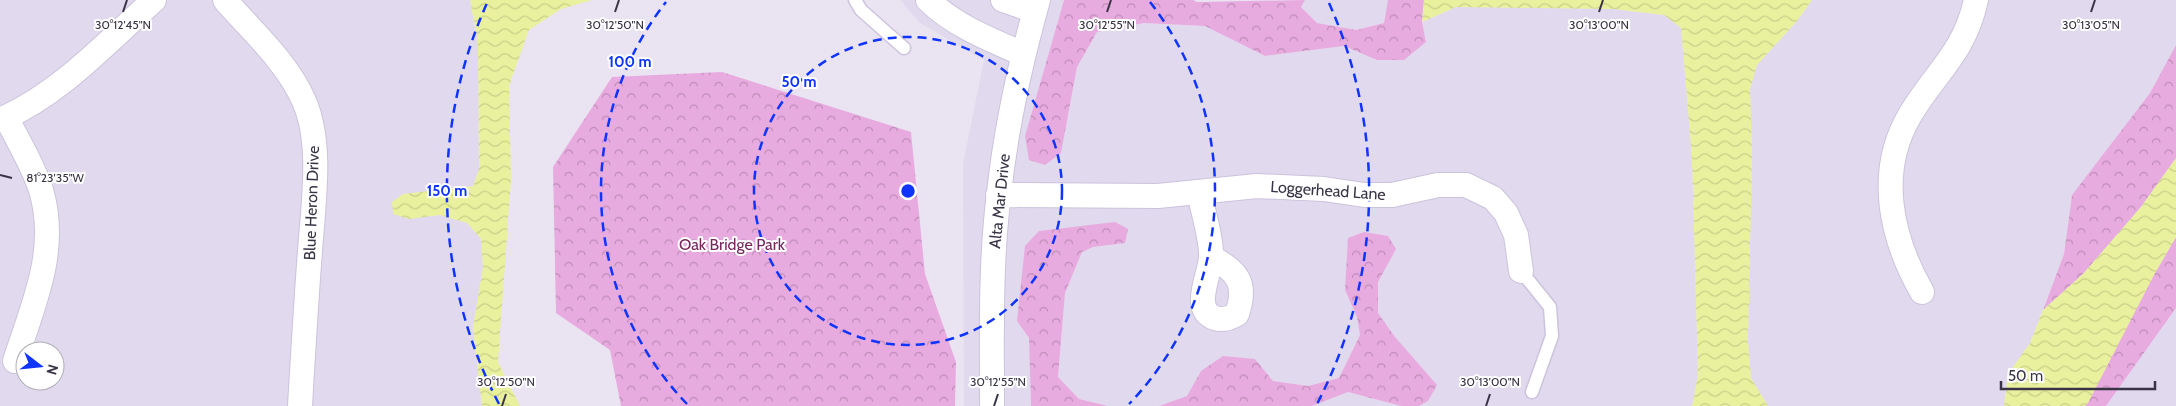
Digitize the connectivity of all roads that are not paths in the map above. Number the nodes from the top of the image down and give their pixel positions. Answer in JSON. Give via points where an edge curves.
{"nodes":[{"id":1,"x":154,"y":0,"type":"edge"},
{"id":2,"x":225,"y":0,"type":"edge"},
{"id":3,"x":855,"y":0,"type":"edge"},
{"id":4,"x":928,"y":0,"type":"edge"},
{"id":5,"x":1003,"y":0,"type":"edge"},
{"id":6,"x":1976,"y":0,"type":"edge"},
{"id":7,"x":1036,"y":5,"type":"edge"},
{"id":8,"x":904,"y":48,"type":"dead end"},
{"id":9,"x":1023,"y":54,"type":"junction"},
{"id":10,"x":3,"y":119,"type":"edge"},
{"id":11,"x":1199,"y":193,"type":"junction"},
{"id":12,"x":998,"y":195,"type":"junction"},
{"id":13,"x":1212,"y":257,"type":"dead end"},
{"id":14,"x":1521,"y":271,"type":"joint"},
{"id":15,"x":1922,"y":292,"type":"dead end"},
{"id":16,"x":21,"y":341,"type":"edge"},
{"id":17,"x":1532,"y":392,"type":"dead end"},
{"id":18,"x":300,"y":406,"type":"edge"},
{"id":19,"x":992,"y":406,"type":"edge"}],
"edges":[{"from":1,"to":10,"type":"street","via":[[68,77]]},
{"from":2,"to":18,"type":"street","name":"Blue Heron Drive","via":[[291,76],[313,130],[312,209]]},
{"from":3,"to":8,"type":"lane","via":[[861,10]]},
{"from":4,"to":9,"type":"street","via":[[949,18],[977,34]]},
{"from":5,"to":7,"type":"street"},
{"from":6,"to":15,"type":"street","via":[[1966,34],[1951,61],[1910,114],[1898,139],[1892,165],[1890,192],[1894,228],[1902,254]]},
{"from":7,"to":9,"type":"street","name":"Alta Mar Drive"},
{"from":9,"to":12,"type":"street","name":"Alta Mar Drive"},
{"from":10,"to":16,"type":"street","via":[[40,189],[48,218],[44,266]]},
{"from":11,"to":12,"type":"street","name":"Loggerhead Lane","via":[[1149,196]]},
{"from":11,"to":13,"type":"street"},
{"from":11,"to":14,"type":"street","name":"Loggerhead Lane","via":[[1257,186],[1392,195],[1438,185],[1466,185],[1493,198],[1506,213],[1516,236]]},
{"from":12,"to":19,"type":"street","name":"Alta Mar Drive","via":[[993,257]]},
{"from":14,"to":17,"type":"lane","via":[[1550,307],[1552,336]]}]}
